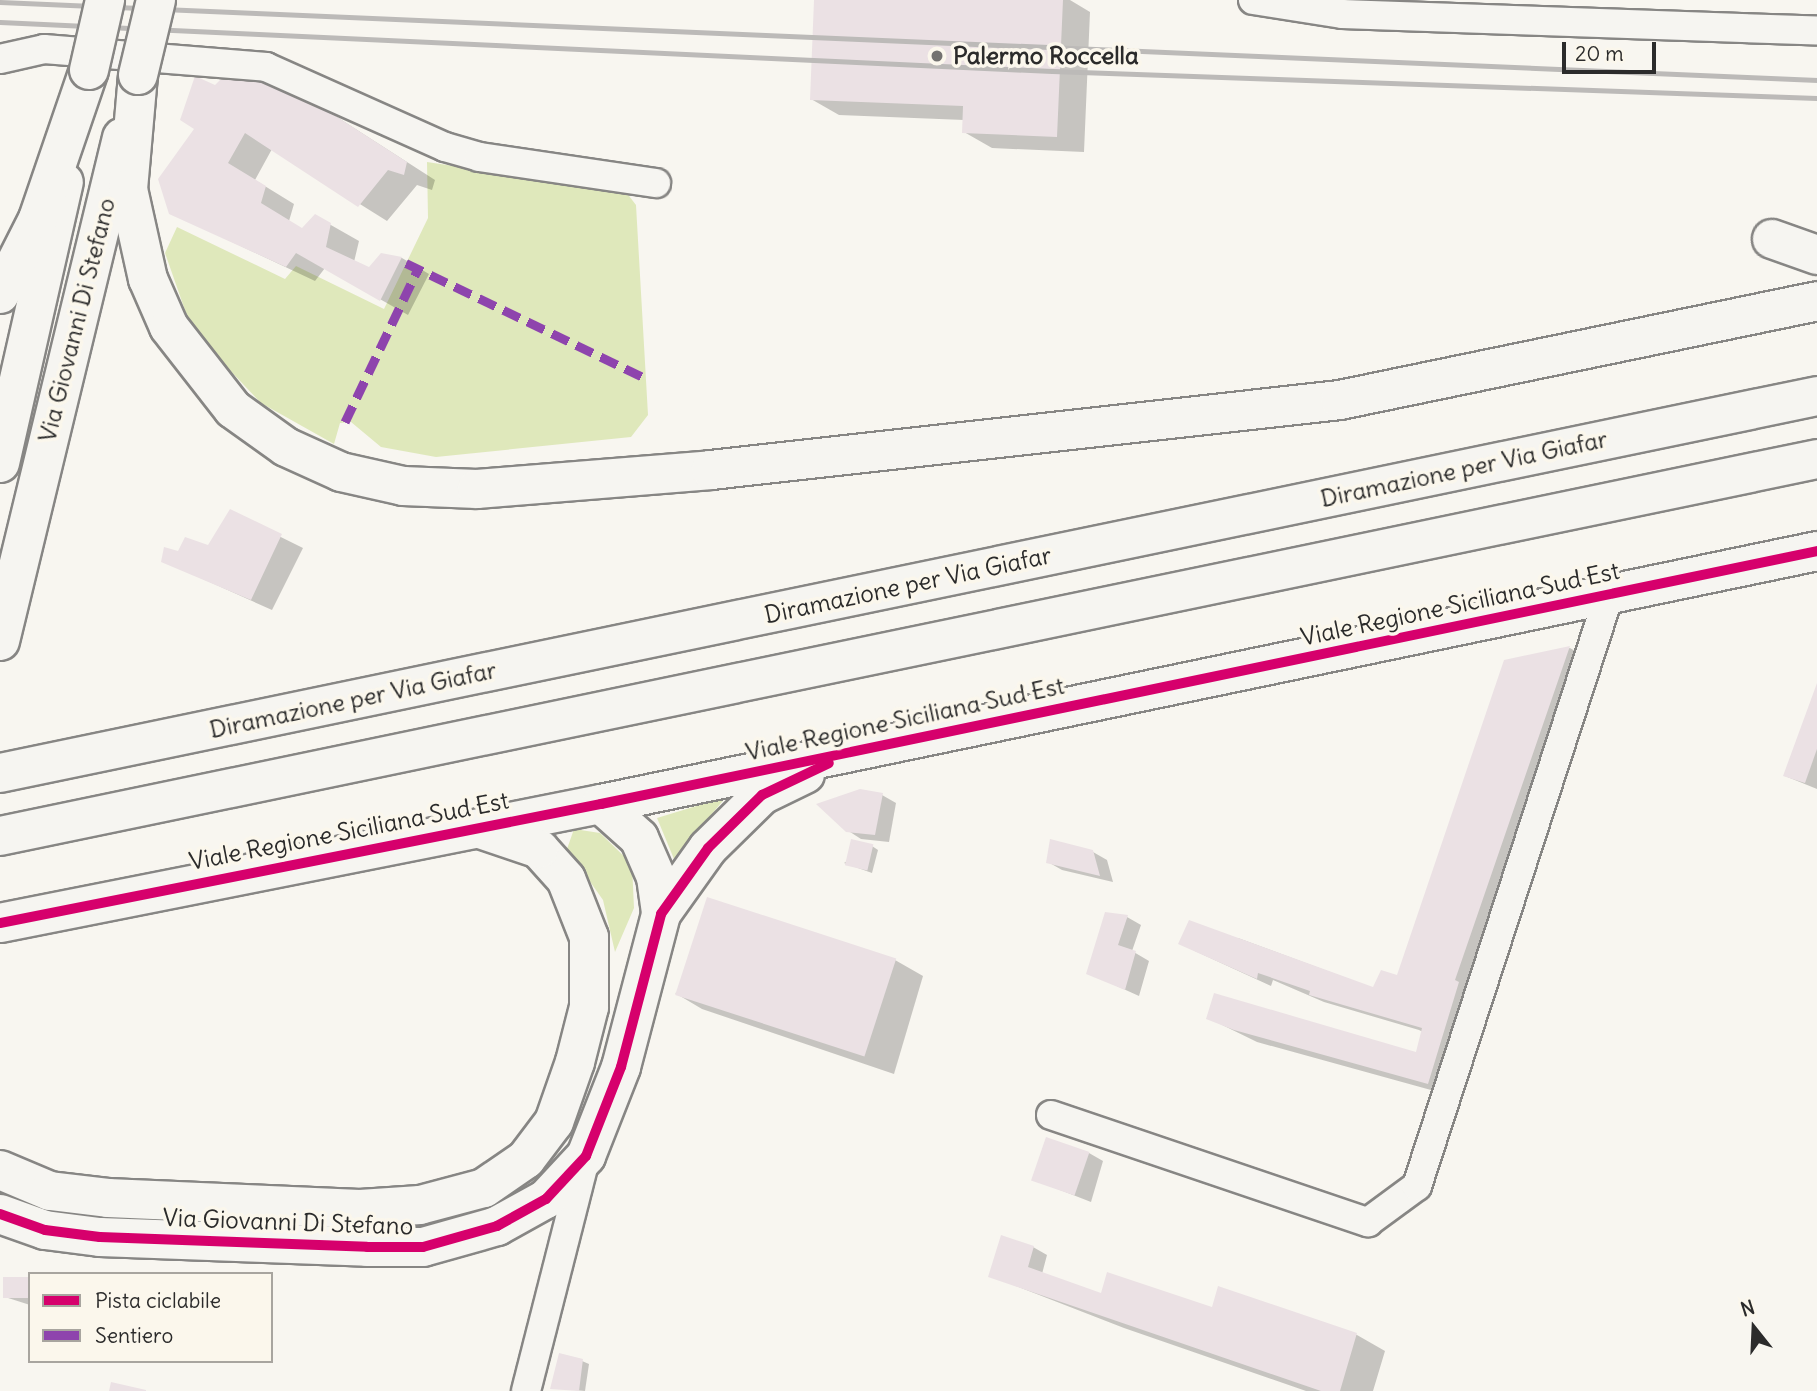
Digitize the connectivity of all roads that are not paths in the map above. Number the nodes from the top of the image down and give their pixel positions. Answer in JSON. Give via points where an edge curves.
{"nodes":[{"id":1,"x":105,"y":0,"type":"edge"},
{"id":2,"x":156,"y":0,"type":"edge"},
{"id":3,"x":1253,"y":0,"type":"edge"},
{"id":4,"x":1817,"y":31,"type":"edge"},
{"id":5,"x":0,"y":59,"type":"edge"},
{"id":6,"x":89,"y":70,"type":"junction"},
{"id":7,"x":138,"y":75,"type":"junction"},
{"id":8,"x":656,"y":183,"type":"dead end"},
{"id":9,"x":1772,"y":239,"type":"dead end"},
{"id":10,"x":1817,"y":255,"type":"edge"},
{"id":11,"x":0,"y":295,"type":"edge"},
{"id":12,"x":1817,"y":301,"type":"edge"},
{"id":13,"x":1817,"y":396,"type":"edge"},
{"id":14,"x":1817,"y":459,"type":"edge"},
{"id":15,"x":0,"y":463,"type":"edge"},
{"id":16,"x":1817,"y":551,"type":"edge"},
{"id":17,"x":1609,"y":595,"type":"junction"},
{"id":18,"x":0,"y":641,"type":"edge"},
{"id":19,"x":852,"y":751,"type":"junction"},
{"id":20,"x":0,"y":774,"type":"edge"},
{"id":21,"x":601,"y":804,"type":"junction"},
{"id":22,"x":478,"y":828,"type":"junction"},
{"id":23,"x":0,"y":836,"type":"edge"},
{"id":24,"x":661,"y":914,"type":"junction"},
{"id":25,"x":0,"y":922,"type":"edge"},
{"id":26,"x":1051,"y":1115,"type":"dead end"},
{"id":27,"x":586,"y":1156,"type":"junction"},
{"id":28,"x":0,"y":1170,"type":"edge"},
{"id":29,"x":0,"y":1214,"type":"edge"},
{"id":30,"x":526,"y":1391,"type":"edge"}],
"edges":[{"from":1,"to":6,"type":"main road","name":"Via Giovanni Di Stefano","bridge":true},
{"from":2,"to":7,"type":"main road","name":"Via Giovanni Di Stefano","bridge":true},
{"from":3,"to":4,"type":"street","via":[[1342,14]]},
{"from":5,"to":8,"type":"street","via":[[44,49],[266,67],[456,150]]},
{"from":6,"to":11,"type":"main road","via":[[38,219]]},
{"from":6,"to":15,"type":"main road","name":"Via Giovanni Di Stefano"},
{"from":7,"to":12,"type":"main road","via":[[127,159],[132,222],[169,327],[198,370],[233,409],[286,447],[341,472],[403,486],[477,489],[711,470],[1340,400]]},
{"from":7,"to":18,"type":"main road","name":"Via Giovanni Di Stefano"},
{"from":9,"to":10,"type":"main road"},
{"from":13,"to":20,"type":"main road","name":"Diramazione per Via Giafar"},
{"from":14,"to":23,"type":"main road"},
{"from":16,"to":17,"type":"main road","name":"Viale Regione Siciliana Sud Est"},
{"from":17,"to":19,"type":"main road","name":"Viale Regione Siciliana Sud Est"},
{"from":17,"to":26,"type":"street","via":[[1418,1186],[1368,1222]]},
{"from":19,"to":21,"type":"main road","name":"Viale Regione Siciliana Sud Est"},
{"from":19,"to":24,"type":"main road","name":"Via Giovanni Di Stefano","via":[[762,795],[708,848]]},
{"from":21,"to":22,"type":"main road","name":"Viale Regione Siciliana Sud Est"},
{"from":21,"to":24,"type":"main road","via":[[639,838],[656,877]]},
{"from":22,"to":25,"type":"main road","name":"Viale Regione Siciliana Sud Est"},
{"from":22,"to":28,"type":"main road","via":[[539,849],[566,879],[589,937],[589,1007],[575,1062],[554,1122],[526,1158],[484,1188],[420,1205],[360,1209],[96,1197],[50,1191]]},
{"from":24,"to":27,"type":"main road","name":"Via Giovanni Di Stefano","via":[[621,1067]]},
{"from":27,"to":29,"type":"main road","name":"Via Giovanni Di Stefano","via":[[533,1206],[497,1226],[423,1247],[100,1237],[45,1230]]},
{"from":27,"to":30,"type":"street"}]}
